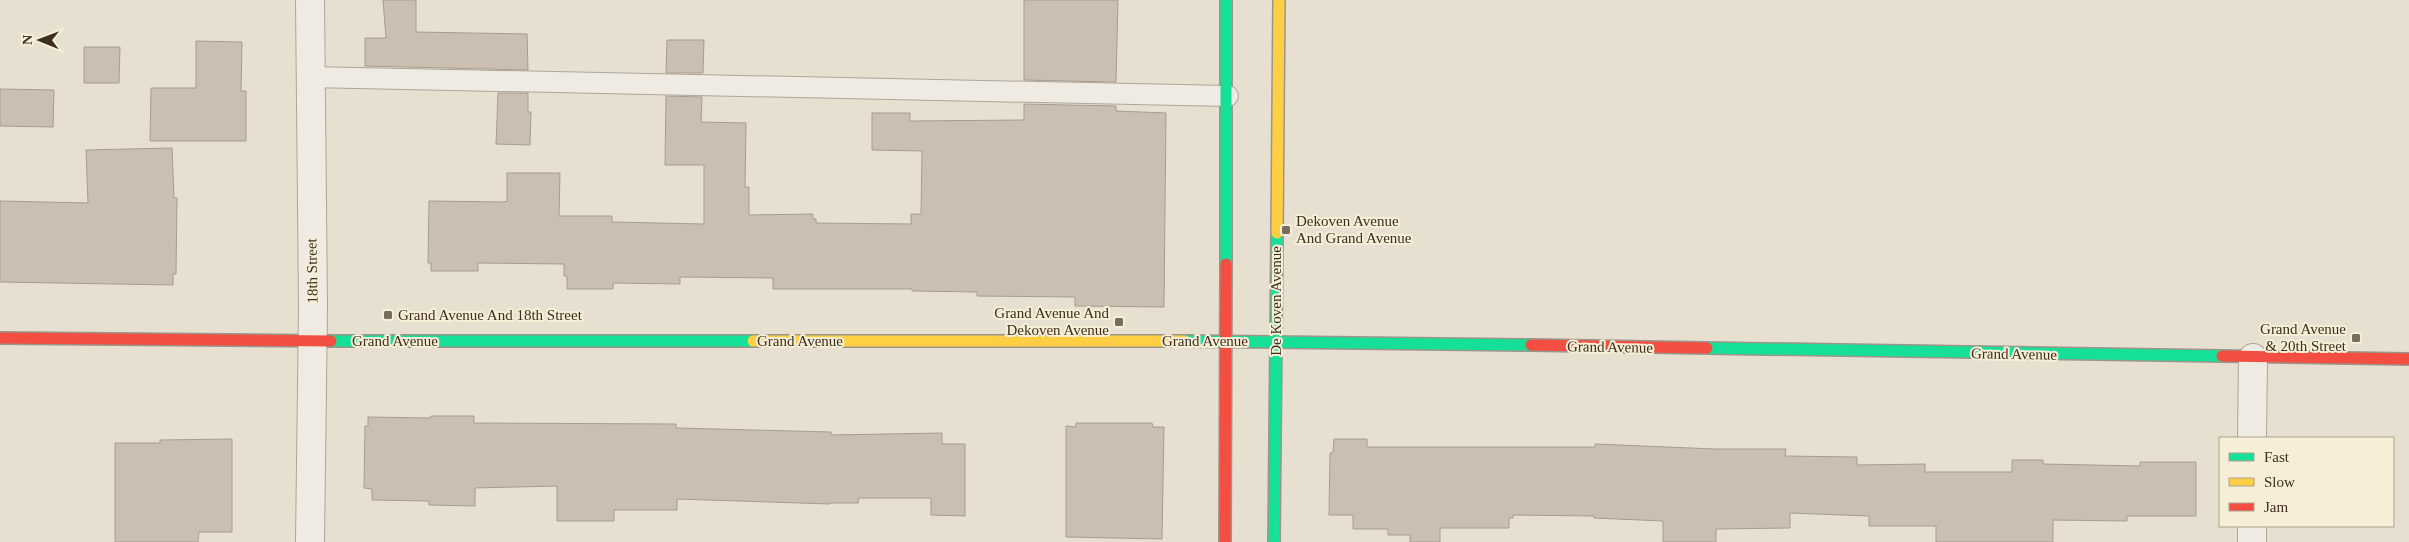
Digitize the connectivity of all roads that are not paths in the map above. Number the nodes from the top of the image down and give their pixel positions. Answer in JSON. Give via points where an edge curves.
{"nodes":[{"id":1,"x":310,"y":0,"type":"edge"},
{"id":2,"x":1226,"y":0,"type":"edge"},
{"id":3,"x":1279,"y":0,"type":"edge"},
{"id":4,"x":309,"y":77,"type":"junction"},
{"id":5,"x":1228,"y":96,"type":"junction"},
{"id":6,"x":0,"y":338,"type":"edge"},
{"id":7,"x":312,"y":341,"type":"junction"},
{"id":8,"x":1226,"y":341,"type":"junction"},
{"id":9,"x":1276,"y":341,"type":"junction"},
{"id":10,"x":2253,"y":358,"type":"junction"},
{"id":11,"x":2409,"y":359,"type":"edge"},
{"id":12,"x":2252,"y":437,"type":"edge"},
{"id":13,"x":2252,"y":527,"type":"edge"},
{"id":14,"x":310,"y":542,"type":"edge"},
{"id":15,"x":1225,"y":542,"type":"edge"},
{"id":16,"x":1274,"y":542,"type":"edge"},
{"id":17,"x":2252,"y":542,"type":"edge"}],
"edges":[{"from":1,"to":4,"type":"street","name":"18th Street"},
{"from":2,"to":5,"type":"street"},
{"from":3,"to":9,"type":"street","name":"De Koven Avenue"},
{"from":4,"to":5,"type":"lane"},
{"from":4,"to":7,"type":"street","name":"18th Street"},
{"from":5,"to":8,"type":"street"},
{"from":6,"to":7,"type":"street","name":"Grand Avenue"},
{"from":7,"to":8,"type":"street","name":"Grand Avenue"},
{"from":7,"to":14,"type":"street","name":"18th Street"},
{"from":8,"to":9,"type":"street","name":"Grand Avenue"},
{"from":8,"to":15,"type":"street"},
{"from":9,"to":10,"type":"street","name":"Grand Avenue"},
{"from":9,"to":16,"type":"street","name":"De Koven Avenue"},
{"from":10,"to":11,"type":"street","name":"Grand Avenue"},
{"from":10,"to":12,"type":"street"},
{"from":13,"to":17,"type":"street"}]}
